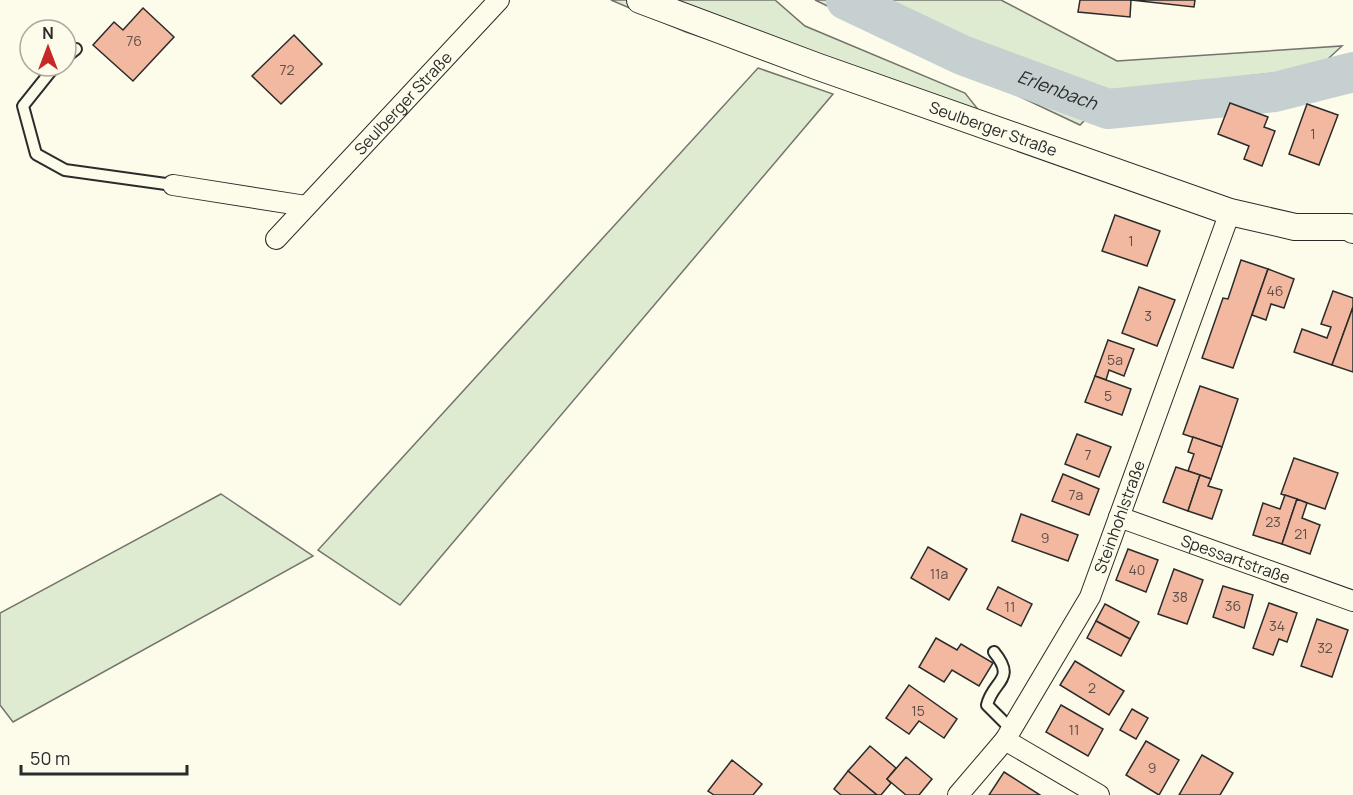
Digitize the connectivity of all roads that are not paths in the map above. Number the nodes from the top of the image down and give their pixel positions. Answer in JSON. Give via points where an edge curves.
{"nodes":[{"id":1,"x":499,"y":0,"type":"edge"},
{"id":2,"x":640,"y":0,"type":"edge"},
{"id":3,"x":45,"y":78,"type":"edge"},
{"id":4,"x":173,"y":184,"type":"joint"},
{"id":5,"x":306,"y":206,"type":"junction"},
{"id":6,"x":1230,"y":212,"type":"junction"},
{"id":7,"x":1352,"y":223,"type":"edge"},
{"id":8,"x":276,"y":239,"type":"dead end"},
{"id":9,"x":1119,"y":517,"type":"junction"},
{"id":10,"x":1353,"y":601,"type":"edge"},
{"id":11,"x":994,"y":652,"type":"dead end"},
{"id":12,"x":1008,"y":735,"type":"junction"},
{"id":13,"x":958,"y":795,"type":"edge"},
{"id":14,"x":1099,"y":795,"type":"edge"}],
"edges":[{"from":1,"to":5,"type":"street","name":"Seulberger Straße"},
{"from":2,"to":6,"type":"street","name":"Seulberger Straße"},
{"from":3,"to":4,"type":"lane","via":[[23,106],[36,153],[66,170]]},
{"from":4,"to":5,"type":"street"},
{"from":5,"to":8,"type":"street","name":"Seulberger Straße"},
{"from":6,"to":7,"type":"street","name":"Seulberger Straße","via":[[1295,227]]},
{"from":6,"to":9,"type":"street","name":"Steinhohlstraße"},
{"from":9,"to":10,"type":"street","name":"Spessartstraße"},
{"from":9,"to":12,"type":"street","name":"Steinhohlstraße","via":[[1090,597]]},
{"from":11,"to":12,"type":"lane","via":[[1004,664],[1005,674],[987,705]]},
{"from":12,"to":13,"type":"street","name":"Steinhohlstraße"},
{"from":12,"to":14,"type":"street"}]}
